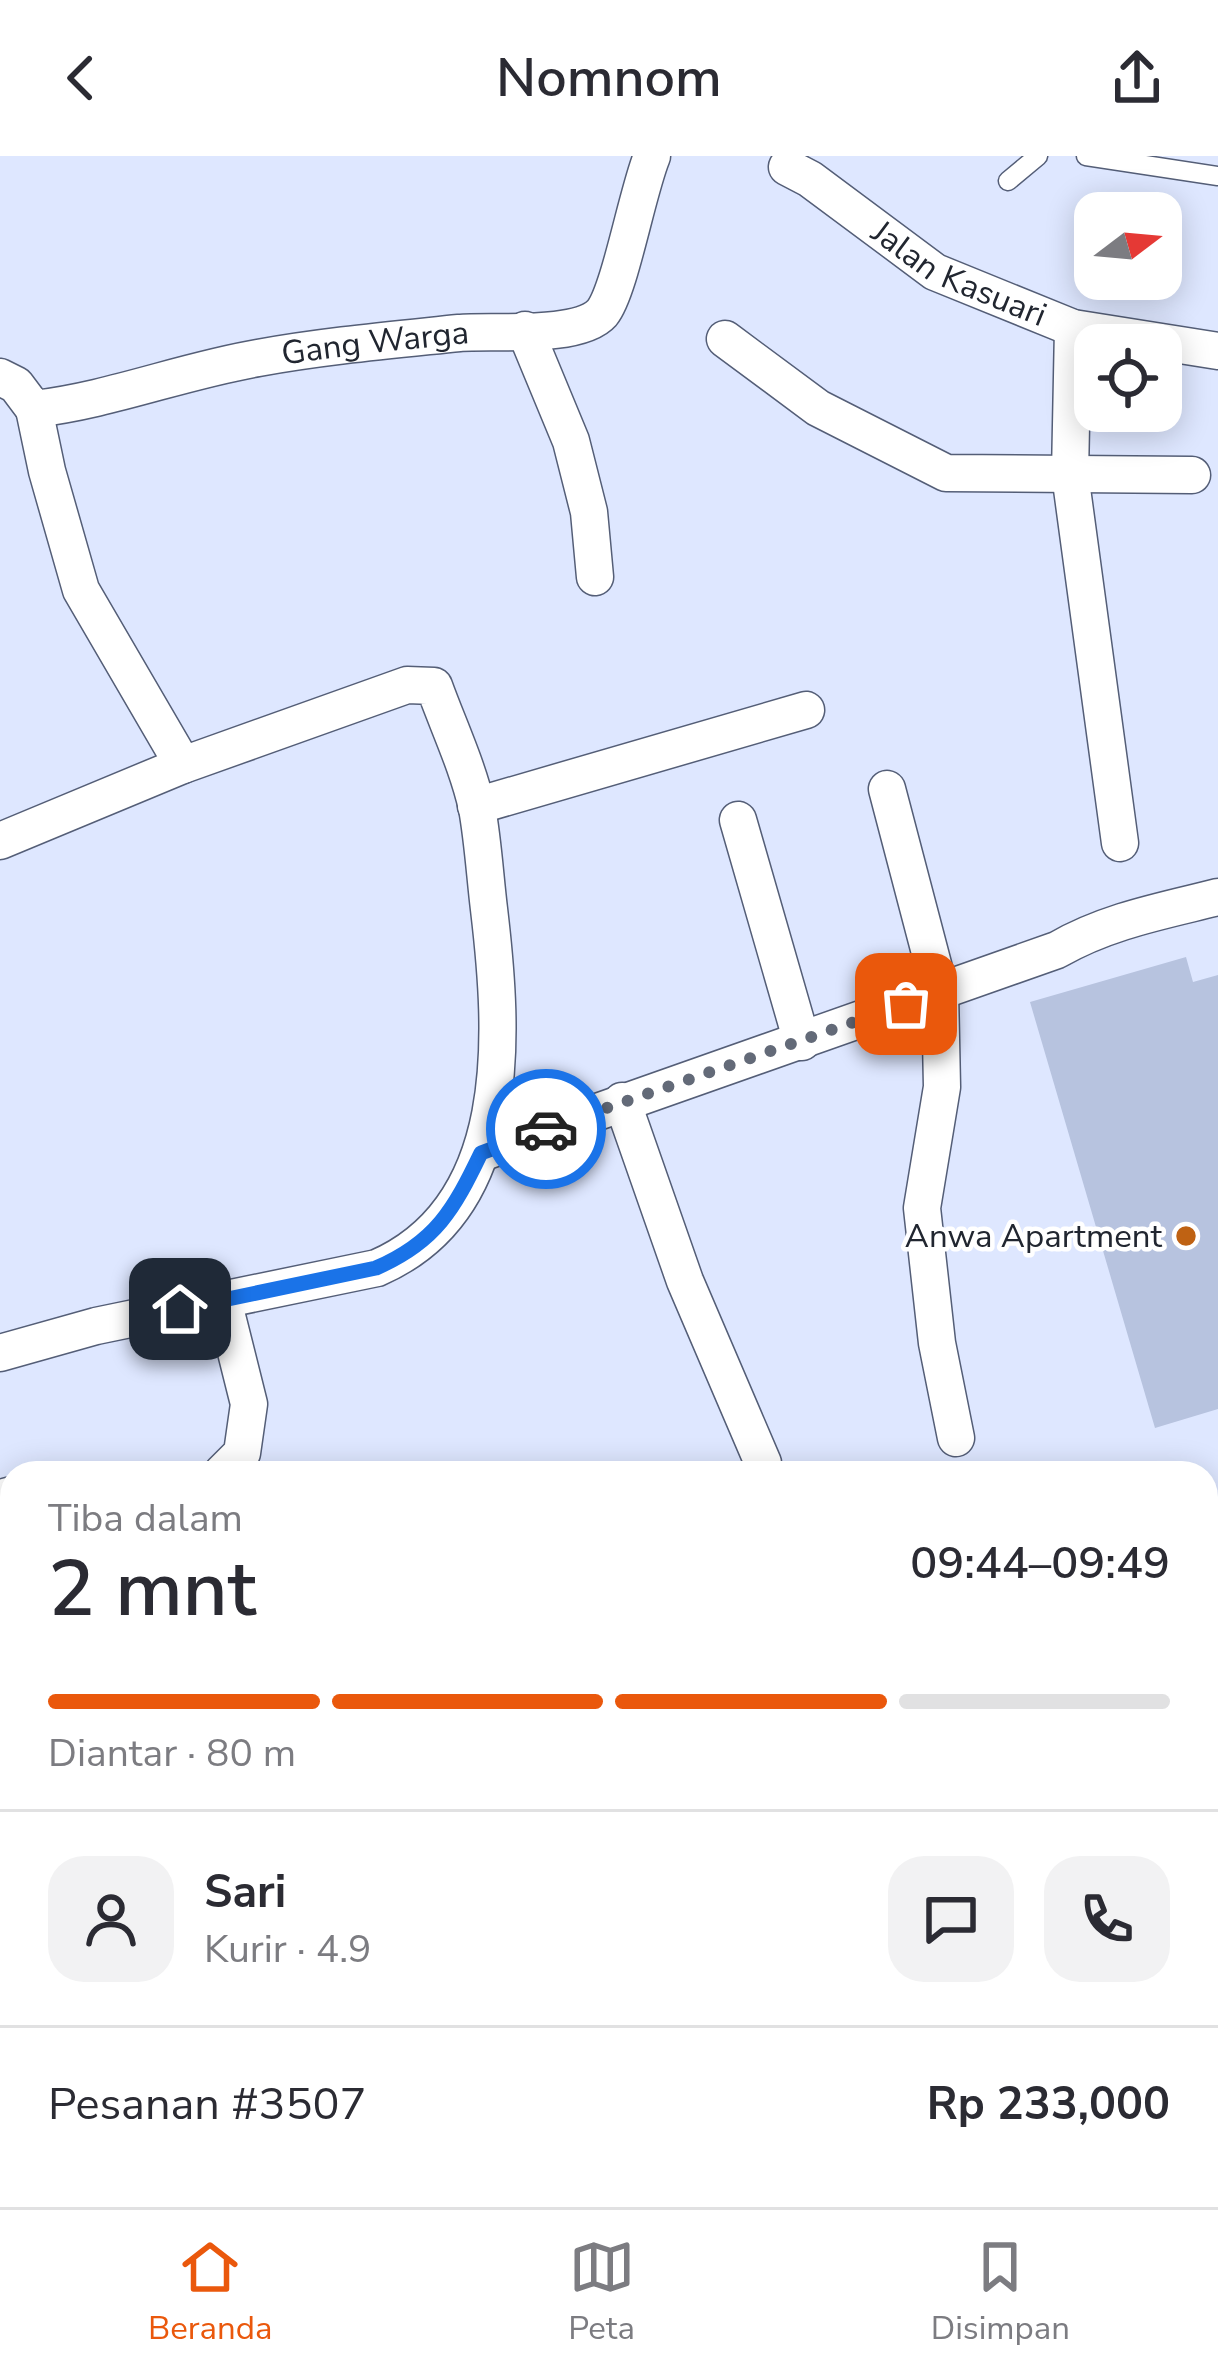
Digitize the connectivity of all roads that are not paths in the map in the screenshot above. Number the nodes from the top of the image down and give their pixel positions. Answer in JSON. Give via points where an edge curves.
{"nodes":[{"id":1,"x":652,"y":156,"type":"edge"},
{"id":2,"x":1038,"y":156,"type":"edge"},
{"id":3,"x":1086,"y":156,"type":"edge"},
{"id":4,"x":787,"y":167,"type":"dead end"},
{"id":5,"x":1218,"y":176,"type":"edge"},
{"id":6,"x":1008,"y":181,"type":"dead end"},
{"id":7,"x":1073,"y":328,"type":"junction"},
{"id":8,"x":525,"y":330,"type":"junction"},
{"id":9,"x":725,"y":340,"type":"dead end"},
{"id":10,"x":1218,"y":351,"type":"edge"},
{"id":11,"x":0,"y":377,"type":"edge"},
{"id":12,"x":34,"y":409,"type":"junction"},
{"id":13,"x":1070,"y":474,"type":"junction"},
{"id":14,"x":1192,"y":475,"type":"dead end"},
{"id":15,"x":595,"y":577,"type":"dead end"},
{"id":16,"x":806,"y":710,"type":"dead end"},
{"id":17,"x":183,"y":765,"type":"junction"},
{"id":18,"x":887,"y":789,"type":"dead end"},
{"id":19,"x":476,"y":806,"type":"junction"},
{"id":20,"x":738,"y":820,"type":"dead end"},
{"id":21,"x":0,"y":842,"type":"edge"},
{"id":22,"x":1120,"y":843,"type":"dead end"},
{"id":23,"x":1218,"y":898,"type":"edge"},
{"id":24,"x":940,"y":992,"type":"junction"},
{"id":25,"x":802,"y":1042,"type":"junction"},
{"id":26,"x":622,"y":1101,"type":"junction"},
{"id":27,"x":481,"y":1153,"type":"junction"},
{"id":28,"x":223,"y":1300,"type":"junction"},
{"id":29,"x":0,"y":1353,"type":"edge"},
{"id":30,"x":956,"y":1438,"type":"dead end"},
{"id":31,"x":234,"y":1461,"type":"edge"},
{"id":32,"x":762,"y":1461,"type":"edge"}],
"edges":[{"from":1,"to":8,"type":"street","name":"Gang Warga","via":[[602,313],[572,328]]},
{"from":2,"to":6,"type":"lane"},
{"from":3,"to":5,"type":"lane"},
{"from":4,"to":7,"type":"street","name":"Jalan Kasuari","via":[[935,272]]},
{"from":7,"to":10,"type":"street","name":"Jalan Kasuari"},
{"from":7,"to":13,"type":"street"},
{"from":8,"to":12,"type":"street","name":"Gang Warga","via":[[255,358]]},
{"from":8,"to":15,"type":"street","via":[[571,441]]},
{"from":9,"to":13,"type":"street","via":[[818,408],[946,473]]},
{"from":11,"to":12,"type":"street"},
{"from":12,"to":17,"type":"street","via":[[81,590]]},
{"from":13,"to":14,"type":"street"},
{"from":13,"to":22,"type":"street"},
{"from":16,"to":19,"type":"street"},
{"from":17,"to":19,"type":"street","via":[[407,685],[434,686]]},
{"from":17,"to":21,"type":"street"},
{"from":18,"to":24,"type":"street"},
{"from":19,"to":27,"type":"street","via":[[500,1027]]},
{"from":20,"to":25,"type":"street"},
{"from":23,"to":24,"type":"street","via":[[1122,921]]},
{"from":24,"to":25,"type":"street"},
{"from":24,"to":30,"type":"street","via":[[942,1088],[922,1208]]},
{"from":25,"to":26,"type":"street"},
{"from":26,"to":27,"type":"street"},
{"from":26,"to":32,"type":"street","via":[[685,1281]]},
{"from":27,"to":28,"type":"street","via":[[452,1212],[398,1258]]},
{"from":28,"to":29,"type":"street"},
{"from":28,"to":31,"type":"street","via":[[249,1404]]}]}
